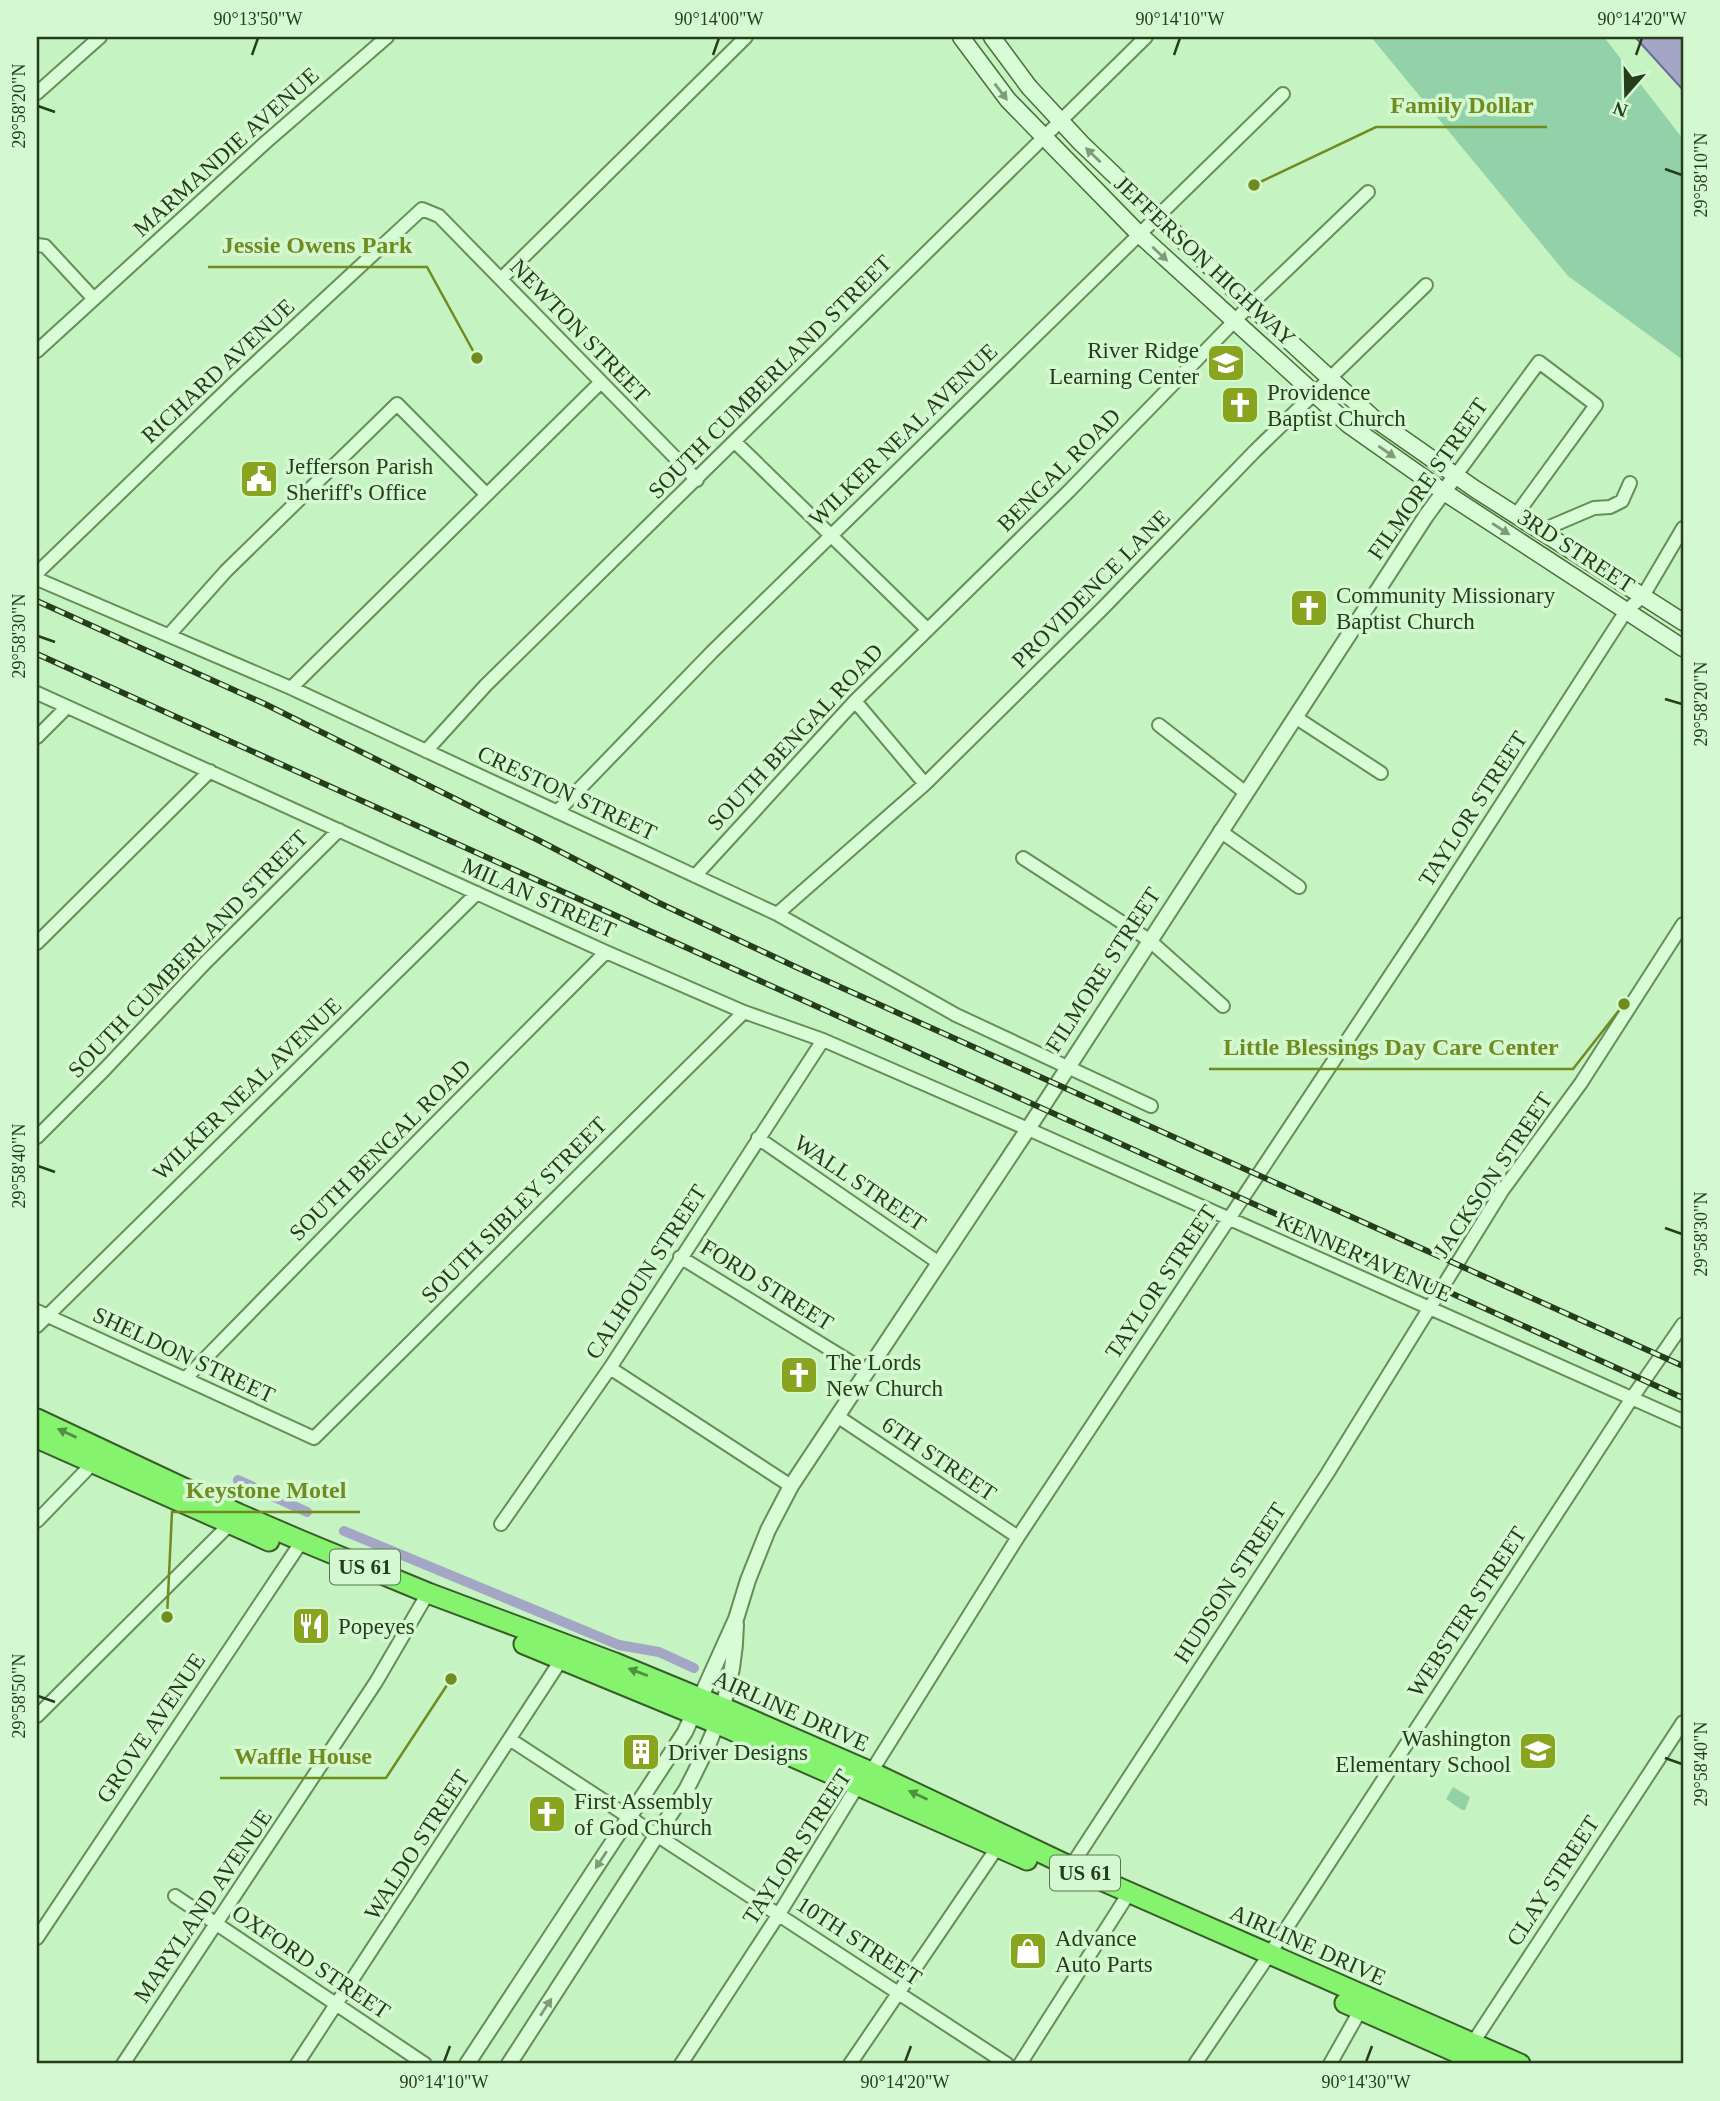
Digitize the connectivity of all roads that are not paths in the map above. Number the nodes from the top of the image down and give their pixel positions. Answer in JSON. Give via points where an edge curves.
{"nodes":[{"id":1,"x":100,"y":37,"type":"edge"},
{"id":2,"x":387,"y":37,"type":"edge"},
{"id":3,"x":746,"y":37,"type":"edge"},
{"id":4,"x":961,"y":37,"type":"edge"},
{"id":5,"x":992,"y":37,"type":"edge"},
{"id":6,"x":1146,"y":37,"type":"edge"},
{"id":7,"x":37,"y":93,"type":"edge"},
{"id":8,"x":1283,"y":94,"type":"dead end"},
{"id":9,"x":1060,"y":121,"type":"junction"},
{"id":10,"x":1044,"y":137,"type":"junction"},
{"id":11,"x":1368,"y":192,"type":"dead end"},
{"id":12,"x":432,"y":213,"type":"joint"},
{"id":13,"x":1157,"y":217,"type":"junction"},
{"id":14,"x":1139,"y":234,"type":"junction"},
{"id":15,"x":37,"y":245,"type":"edge"},
{"id":16,"x":500,"y":279,"type":"junction"},
{"id":17,"x":1426,"y":285,"type":"dead end"},
{"id":18,"x":94,"y":299,"type":"junction"},
{"id":19,"x":1250,"y":305,"type":"junction"},
{"id":20,"x":1235,"y":322,"type":"junction"},
{"id":21,"x":37,"y":351,"type":"edge"},
{"id":22,"x":1329,"y":378,"type":"junction"},
{"id":23,"x":601,"y":382,"type":"junction"},
{"id":24,"x":1314,"y":394,"type":"junction"},
{"id":25,"x":735,"y":442,"type":"junction"},
{"id":26,"x":1457,"y":475,"type":"junction"},
{"id":27,"x":697,"y":480,"type":"junction"},
{"id":28,"x":1630,"y":482,"type":"dead end"},
{"id":29,"x":1444,"y":492,"type":"junction"},
{"id":30,"x":486,"y":494,"type":"junction"},
{"id":31,"x":1516,"y":515,"type":"junction"},
{"id":32,"x":1683,"y":528,"type":"edge"},
{"id":33,"x":1540,"y":531,"type":"junction"},
{"id":34,"x":832,"y":535,"type":"junction"},
{"id":35,"x":37,"y":573,"type":"edge"},
{"id":36,"x":37,"y":579,"type":"edge"},
{"id":37,"x":1643,"y":596,"type":"junction"},
{"id":38,"x":1626,"y":611,"type":"junction"},
{"id":39,"x":1683,"y":622,"type":"edge"},
{"id":40,"x":926,"y":629,"type":"junction"},
{"id":41,"x":169,"y":635,"type":"junction"},
{"id":42,"x":1683,"y":648,"type":"edge"},
{"id":43,"x":291,"y":688,"type":"junction"},
{"id":44,"x":37,"y":693,"type":"edge"},
{"id":45,"x":855,"y":701,"type":"junction"},
{"id":46,"x":67,"y":707,"type":"junction"},
{"id":47,"x":1296,"y":717,"type":"junction"},
{"id":48,"x":1159,"y":725,"type":"dead end"},
{"id":49,"x":37,"y":737,"type":"edge"},
{"id":50,"x":426,"y":751,"type":"junction"},
{"id":51,"x":210,"y":771,"type":"junction"},
{"id":52,"x":1381,"y":773,"type":"dead end"},
{"id":53,"x":925,"y":784,"type":"junction"},
{"id":54,"x":1246,"y":793,"type":"junction"},
{"id":55,"x":558,"y":811,"type":"junction"},
{"id":56,"x":339,"y":830,"type":"junction"},
{"id":57,"x":1220,"y":831,"type":"junction"},
{"id":58,"x":1023,"y":858,"type":"dead end"},
{"id":59,"x":695,"y":876,"type":"junction"},
{"id":60,"x":1299,"y":887,"type":"dead end"},
{"id":61,"x":477,"y":893,"type":"junction"},
{"id":62,"x":777,"y":914,"type":"junction"},
{"id":63,"x":1683,"y":924,"type":"edge"},
{"id":64,"x":1149,"y":940,"type":"junction"},
{"id":65,"x":37,"y":943,"type":"edge"},
{"id":66,"x":607,"y":952,"type":"junction"},
{"id":67,"x":1223,"y":1006,"type":"dead end"},
{"id":68,"x":744,"y":1012,"type":"junction"},
{"id":69,"x":822,"y":1040,"type":"junction"},
{"id":70,"x":1069,"y":1067,"type":"junction"},
{"id":71,"x":1151,"y":1106,"type":"dead end"},
{"id":72,"x":1028,"y":1129,"type":"junction"},
{"id":73,"x":37,"y":1137,"type":"edge"},
{"id":74,"x":758,"y":1138,"type":"junction"},
{"id":75,"x":1228,"y":1219,"type":"junction"},
{"id":76,"x":680,"y":1257,"type":"junction"},
{"id":77,"x":939,"y":1263,"type":"junction"},
{"id":78,"x":1429,"y":1310,"type":"junction"},
{"id":79,"x":42,"y":1313,"type":"edge"},
{"id":80,"x":1683,"y":1324,"type":"edge"},
{"id":81,"x":37,"y":1326,"type":"edge"},
{"id":82,"x":610,"y":1368,"type":"junction"},
{"id":83,"x":867,"y":1372,"type":"junction"},
{"id":84,"x":185,"y":1379,"type":"junction"},
{"id":85,"x":1632,"y":1398,"type":"junction"},
{"id":86,"x":837,"y":1416,"type":"junction"},
{"id":87,"x":37,"y":1419,"type":"edge"},
{"id":88,"x":1683,"y":1421,"type":"edge"},
{"id":89,"x":37,"y":1438,"type":"edge"},
{"id":90,"x":314,"y":1438,"type":"joint"},
{"id":91,"x":99,"y":1457,"type":"junction"},
{"id":92,"x":791,"y":1486,"type":"junction"},
{"id":93,"x":235,"y":1520,"type":"junction"},
{"id":94,"x":37,"y":1521,"type":"edge"},
{"id":95,"x":501,"y":1524,"type":"dead end"},
{"id":96,"x":1018,"y":1537,"type":"junction"},
{"id":97,"x":299,"y":1547,"type":"junction"},
{"id":98,"x":426,"y":1599,"type":"junction"},
{"id":99,"x":736,"y":1619,"type":"junction"},
{"id":100,"x":565,"y":1653,"type":"junction"},
{"id":101,"x":697,"y":1706,"type":"junction"},
{"id":102,"x":37,"y":1716,"type":"edge"},
{"id":103,"x":721,"y":1716,"type":"junction"},
{"id":104,"x":1683,"y":1722,"type":"edge"},
{"id":105,"x":511,"y":1740,"type":"junction"},
{"id":106,"x":864,"y":1779,"type":"junction"},
{"id":107,"x":629,"y":1817,"type":"junction"},
{"id":108,"x":658,"y":1836,"type":"junction"},
{"id":109,"x":1001,"y":1841,"type":"junction"},
{"id":110,"x":1067,"y":1871,"type":"junction"},
{"id":111,"x":175,"y":1896,"type":"dead end"},
{"id":112,"x":1126,"y":1898,"type":"junction"},
{"id":113,"x":779,"y":1914,"type":"junction"},
{"id":114,"x":216,"y":1924,"type":"junction"},
{"id":115,"x":37,"y":1938,"type":"edge"},
{"id":116,"x":1265,"y":1960,"type":"junction"},
{"id":117,"x":898,"y":1992,"type":"junction"},
{"id":118,"x":337,"y":2004,"type":"junction"},
{"id":119,"x":1361,"y":2010,"type":"junction"},
{"id":120,"x":1465,"y":2055,"type":"edge"},
{"id":121,"x":123,"y":2064,"type":"edge"},
{"id":122,"x":297,"y":2064,"type":"edge"},
{"id":123,"x":425,"y":2064,"type":"edge"},
{"id":124,"x":467,"y":2064,"type":"edge"},
{"id":125,"x":509,"y":2064,"type":"edge"},
{"id":126,"x":681,"y":2064,"type":"edge"},
{"id":127,"x":850,"y":2064,"type":"edge"},
{"id":128,"x":1007,"y":2064,"type":"edge"},
{"id":129,"x":1020,"y":2064,"type":"edge"},
{"id":130,"x":1195,"y":2064,"type":"edge"},
{"id":131,"x":1330,"y":2064,"type":"edge"},
{"id":132,"x":1483,"y":2064,"type":"edge"},
{"id":133,"x":1520,"y":2064,"type":"edge"}],
"edges":[{"from":1,"to":7,"type":"street"},
{"from":2,"to":18,"type":"street","name":"MARMANDIE AVENUE"},
{"from":3,"to":16,"type":"street"},
{"from":4,"to":10,"type":"main road","name":"JEFFERSON HIGHWAY","one_way":true,"via":[[1008,100]]},
{"from":5,"to":9,"type":"main road","name":"JEFFERSON HIGHWAY"},
{"from":6,"to":9,"type":"street","name":"SOUTH CUMBERLAND STREET"},
{"from":8,"to":13,"type":"street","name":"WILKER NEAL AVENUE"},
{"from":9,"to":10,"type":"street","name":"SOUTH CUMBERLAND STREET"},
{"from":13,"to":9,"type":"main road","name":"JEFFERSON HIGHWAY","one_way":true},
{"from":10,"to":14,"type":"main road","name":"JEFFERSON HIGHWAY"},
{"from":10,"to":25,"type":"street","name":"SOUTH CUMBERLAND STREET"},
{"from":11,"to":19,"type":"street","name":"BENGAL ROAD"},
{"from":12,"to":16,"type":"street","name":"NEWTON STREET"},
{"from":12,"to":35,"type":"street","name":"RICHARD AVENUE","via":[[422,209]]},
{"from":13,"to":14,"type":"street","name":"WILKER NEAL AVENUE"},
{"from":13,"to":19,"type":"main road","name":"JEFFERSON HIGHWAY"},
{"from":14,"to":20,"type":"main road","name":"JEFFERSON HIGHWAY","one_way":true},
{"from":14,"to":34,"type":"street","name":"WILKER NEAL AVENUE"},
{"from":15,"to":18,"type":"street","via":[[45,246]]},
{"from":16,"to":23,"type":"street","name":"NEWTON STREET"},
{"from":17,"to":22,"type":"street","name":"PROVIDENCE LANE"},
{"from":18,"to":21,"type":"street","name":"MARMANDIE AVENUE"},
{"from":19,"to":20,"type":"street","name":"BENGAL ROAD"},
{"from":19,"to":22,"type":"main road","name":"JEFFERSON HIGHWAY"},
{"from":20,"to":24,"type":"main road","name":"JEFFERSON HIGHWAY"},
{"from":20,"to":40,"type":"street","name":"BENGAL ROAD"},
{"from":22,"to":24,"type":"street","name":"PROVIDENCE LANE"},
{"from":22,"to":26,"type":"main road","name":"JEFFERSON HIGHWAY","via":[[1372,417]]},
{"from":23,"to":27,"type":"street","name":"NEWTON STREET"},
{"from":23,"to":30,"type":"street"},
{"from":24,"to":29,"type":"main road","name":"JEFFERSON HIGHWAY","one_way":true,"via":[[1349,425]]},
{"from":24,"to":53,"type":"street","name":"PROVIDENCE LANE"},
{"from":25,"to":27,"type":"street","name":"SOUTH CUMBERLAND STREET"},
{"from":25,"to":34,"type":"street"},
{"from":26,"to":29,"type":"street","name":"FILMORE STREET"},
{"from":26,"to":31,"type":"main road","name":"3RD STREET"},
{"from":26,"to":31,"type":"street","name":"FILMORE STREET","via":[[1539,362],[1596,405]]},
{"from":27,"to":50,"type":"street","name":"SOUTH CUMBERLAND STREET","via":[[486,685]]},
{"from":28,"to":33,"type":"street","via":[[1622,501]]},
{"from":29,"to":38,"type":"main road","name":"3RD STREET","one_way":true},
{"from":29,"to":47,"type":"street","name":"FILMORE STREET"},
{"from":30,"to":41,"type":"street","via":[[397,404],[226,571]]},
{"from":30,"to":43,"type":"street"},
{"from":31,"to":33,"type":"main road","name":"3RD STREET"},
{"from":32,"to":37,"type":"street","name":"TAYLOR STREET"},
{"from":33,"to":37,"type":"main road","name":"3RD STREET"},
{"from":34,"to":40,"type":"street"},
{"from":34,"to":55,"type":"street","name":"WILKER NEAL AVENUE"},
{"from":36,"to":41,"type":"street","name":"CRESTON STREET"},
{"from":37,"to":38,"type":"street","name":"TAYLOR STREET"},
{"from":37,"to":39,"type":"main road","name":"3RD STREET"},
{"from":38,"to":42,"type":"main road","name":"3RD STREET"},
{"from":38,"to":75,"type":"street","name":"TAYLOR STREET"},
{"from":40,"to":45,"type":"street","name":"SOUTH BENGAL ROAD"},
{"from":41,"to":43,"type":"street","name":"CRESTON STREET"},
{"from":43,"to":50,"type":"street","name":"CRESTON STREET"},
{"from":44,"to":46,"type":"street","name":"MILAN STREET"},
{"from":45,"to":53,"type":"street"},
{"from":45,"to":59,"type":"street","name":"SOUTH BENGAL ROAD"},
{"from":46,"to":49,"type":"street"},
{"from":46,"to":51,"type":"street","name":"MILAN STREET"},
{"from":47,"to":52,"type":"street"},
{"from":47,"to":54,"type":"street","name":"FILMORE STREET"},
{"from":48,"to":54,"type":"street"},
{"from":50,"to":55,"type":"street","name":"CRESTON STREET"},
{"from":51,"to":56,"type":"street","name":"MILAN STREET"},
{"from":51,"to":65,"type":"street"},
{"from":53,"to":62,"type":"street","name":"PROVIDENCE LANE"},
{"from":54,"to":57,"type":"street","name":"FILMORE STREET"},
{"from":55,"to":59,"type":"street","name":"CRESTON STREET"},
{"from":56,"to":61,"type":"street","name":"MILAN STREET"},
{"from":56,"to":73,"type":"street","name":"SOUTH CUMBERLAND STREET"},
{"from":57,"to":60,"type":"street"},
{"from":57,"to":64,"type":"street","name":"FILMORE STREET"},
{"from":58,"to":64,"type":"street"},
{"from":59,"to":62,"type":"street","name":"CRESTON STREET"},
{"from":61,"to":66,"type":"street","name":"MILAN STREET"},
{"from":61,"to":79,"type":"street","name":"WILKER NEAL AVENUE"},
{"from":62,"to":70,"type":"street","name":"CRESTON STREET","via":[[956,1015]]},
{"from":63,"to":78,"type":"street","name":"JACKSON STREET","via":[[1581,1083],[1502,1191]]},
{"from":64,"to":67,"type":"street"},
{"from":64,"to":70,"type":"street","name":"FILMORE STREET"},
{"from":66,"to":68,"type":"street","name":"MILAN STREET"},
{"from":66,"to":84,"type":"street","name":"SOUTH BENGAL ROAD"},
{"from":68,"to":69,"type":"street","name":"MILAN STREET"},
{"from":68,"to":90,"type":"street","name":"SOUTH SIBLEY STREET"},
{"from":69,"to":72,"type":"street","name":"MILAN STREET"},
{"from":69,"to":74,"type":"street","name":"CALHOUN STREET"},
{"from":70,"to":71,"type":"street","name":"CRESTON STREET"},
{"from":70,"to":72,"type":"street","name":"FILMORE STREET"},
{"from":72,"to":75,"type":"street","name":"KENNER AVENUE"},
{"from":72,"to":77,"type":"street","name":"FILMORE STREET"},
{"from":74,"to":76,"type":"street","name":"CALHOUN STREET"},
{"from":74,"to":77,"type":"street","name":"WALL STREET"},
{"from":75,"to":78,"type":"street","name":"KENNER AVENUE"},
{"from":75,"to":96,"type":"street","name":"TAYLOR STREET"},
{"from":76,"to":82,"type":"street","name":"CALHOUN STREET"},
{"from":76,"to":83,"type":"street","name":"FORD STREET"},
{"from":77,"to":83,"type":"street","name":"FILMORE STREET"},
{"from":78,"to":85,"type":"street","name":"KENNER AVENUE"},
{"from":78,"to":110,"type":"street","name":"HUDSON STREET"},
{"from":79,"to":81,"type":"street","name":"WILKER NEAL AVENUE"},
{"from":79,"to":84,"type":"street","name":"SHELDON STREET"},
{"from":80,"to":85,"type":"street","name":"WEBSTER STREET"},
{"from":82,"to":92,"type":"street"},
{"from":82,"to":95,"type":"street","name":"CALHOUN STREET"},
{"from":83,"to":86,"type":"street","name":"FILMORE STREET"},
{"from":84,"to":90,"type":"street","name":"SHELDON STREET"},
{"from":85,"to":88,"type":"street","name":"KENNER AVENUE"},
{"from":85,"to":116,"type":"street","name":"WEBSTER STREET"},
{"from":86,"to":92,"type":"street","name":"FILMORE STREET"},
{"from":86,"to":96,"type":"street","name":"6TH STREET"},
{"from":91,"to":87,"type":"highway","name":"AIRLINE DRIVE","number":"US 61","one_way":true},
{"from":89,"to":91,"type":"highway","name":"AIRLINE DRIVE","number":"US 61"},
{"from":91,"to":93,"type":"highway","name":"AIRLINE DRIVE","number":"US 61"},
{"from":91,"to":94,"type":"street"},
{"from":92,"to":99,"type":"street","name":"FILMORE STREET","via":[[760,1550]]},
{"from":93,"to":97,"type":"highway","name":"AIRLINE DRIVE","number":"US 61"},
{"from":93,"to":102,"type":"street"},
{"from":96,"to":106,"type":"street","name":"TAYLOR STREET"},
{"from":97,"to":98,"type":"highway","name":"AIRLINE DRIVE","number":"US 61"},
{"from":97,"to":115,"type":"street","name":"GROVE AVENUE"},
{"from":98,"to":100,"type":"highway","name":"AIRLINE DRIVE","number":"US 61"},
{"from":98,"to":114,"type":"street","name":"MARYLAND AVENUE"},
{"from":99,"to":101,"type":"street","name":"FILMORE STREET"},
{"from":99,"to":103,"type":"street","name":"FILMORE STREET","via":[[733,1667]]},
{"from":100,"to":101,"type":"highway","name":"AIRLINE DRIVE","number":"US 61"},
{"from":100,"to":105,"type":"street","name":"WALDO STREET"},
{"from":101,"to":103,"type":"highway","name":"AIRLINE DRIVE","number":"US 61"},
{"from":101,"to":107,"type":"street","name":"FILMORE STREET","via":[[676,1748]]},
{"from":103,"to":106,"type":"highway","name":"AIRLINE DRIVE","number":"US 61"},
{"from":103,"to":108,"type":"street","name":"FILMORE STREET"},
{"from":104,"to":120,"type":"street","name":"CLAY STREET"},
{"from":105,"to":107,"type":"street","name":"10TH STREET"},
{"from":105,"to":118,"type":"street","name":"WALDO STREET"},
{"from":106,"to":109,"type":"highway","name":"AIRLINE DRIVE","number":"US 61"},
{"from":106,"to":113,"type":"street","name":"TAYLOR STREET"},
{"from":107,"to":108,"type":"street","name":"10TH STREET"},
{"from":107,"to":124,"type":"street","name":"FILMORE STREET","one_way":true},
{"from":108,"to":113,"type":"street","name":"10TH STREET"},
{"from":125,"to":108,"type":"street","name":"FILMORE STREET","one_way":true},
{"from":109,"to":110,"type":"highway","name":"AIRLINE DRIVE","number":"US 61"},
{"from":109,"to":117,"type":"street"},
{"from":110,"to":112,"type":"highway","name":"AIRLINE DRIVE","number":"US 61"},
{"from":111,"to":114,"type":"street","name":"OXFORD STREET"},
{"from":112,"to":116,"type":"highway","name":"AIRLINE DRIVE","number":"US 61"},
{"from":112,"to":129,"type":"street"},
{"from":113,"to":117,"type":"street","name":"10TH STREET"},
{"from":113,"to":126,"type":"street","name":"TAYLOR STREET"},
{"from":114,"to":118,"type":"street","name":"OXFORD STREET"},
{"from":114,"to":121,"type":"street","name":"MARYLAND AVENUE"},
{"from":116,"to":119,"type":"highway","name":"AIRLINE DRIVE","number":"US 61"},
{"from":116,"to":120,"type":"highway","name":"AIRLINE DRIVE","number":"US 61"},
{"from":116,"to":130,"type":"street","name":"WEBSTER STREET"},
{"from":117,"to":127,"type":"street"},
{"from":117,"to":128,"type":"street","name":"10TH STREET"},
{"from":118,"to":122,"type":"street","name":"WALDO STREET"},
{"from":118,"to":123,"type":"street","name":"OXFORD STREET"},
{"from":119,"to":120,"type":"highway","name":"AIRLINE DRIVE","number":"US 61"},
{"from":119,"to":131,"type":"street"},
{"from":120,"to":132,"type":"highway","name":"AIRLINE DRIVE","number":"US 61"},
{"from":120,"to":133,"type":"highway","name":"AIRLINE DRIVE","number":"US 61"}]}
